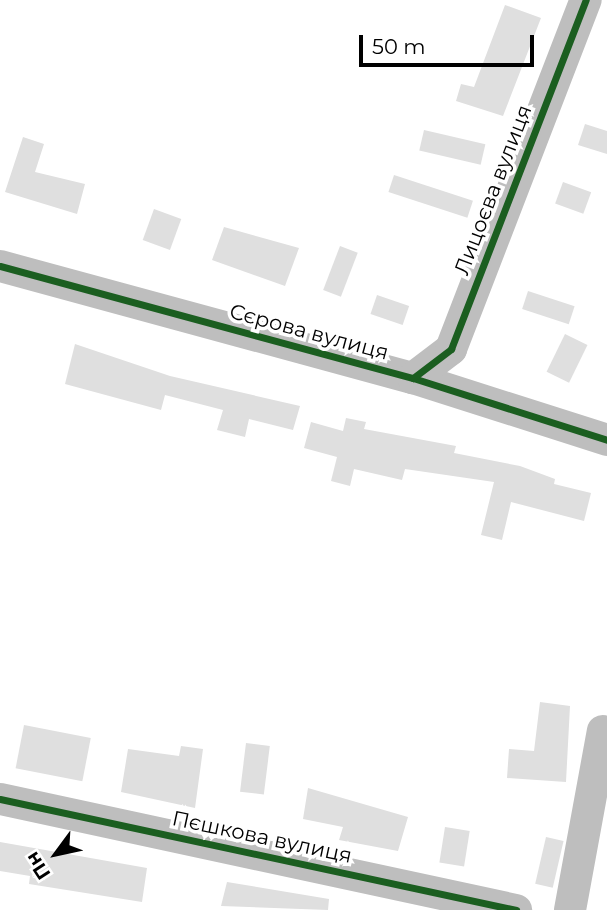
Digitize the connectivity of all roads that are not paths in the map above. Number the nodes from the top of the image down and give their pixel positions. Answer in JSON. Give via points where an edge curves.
{"nodes":[{"id":1,"x":586,"y":0,"type":"edge"},
{"id":2,"x":0,"y":266,"type":"edge"},
{"id":3,"x":413,"y":378,"type":"junction"},
{"id":4,"x":607,"y":440,"type":"edge"},
{"id":5,"x":603,"y":731,"type":"dead end"},
{"id":6,"x":0,"y":799,"type":"edge"},
{"id":7,"x":516,"y":910,"type":"edge"},
{"id":8,"x":570,"y":910,"type":"edge"}],
"edges":[{"from":1,"to":3,"type":"street","name":"Лицоєва вулиця","via":[[451,349]]},
{"from":2,"to":3,"type":"street","name":"Сєрова вулиця"},
{"from":3,"to":4,"type":"street","name":"Сєрова вулиця"},
{"from":5,"to":8,"type":"street"},
{"from":6,"to":7,"type":"street","name":"Пєшкова вулиця"}]}
